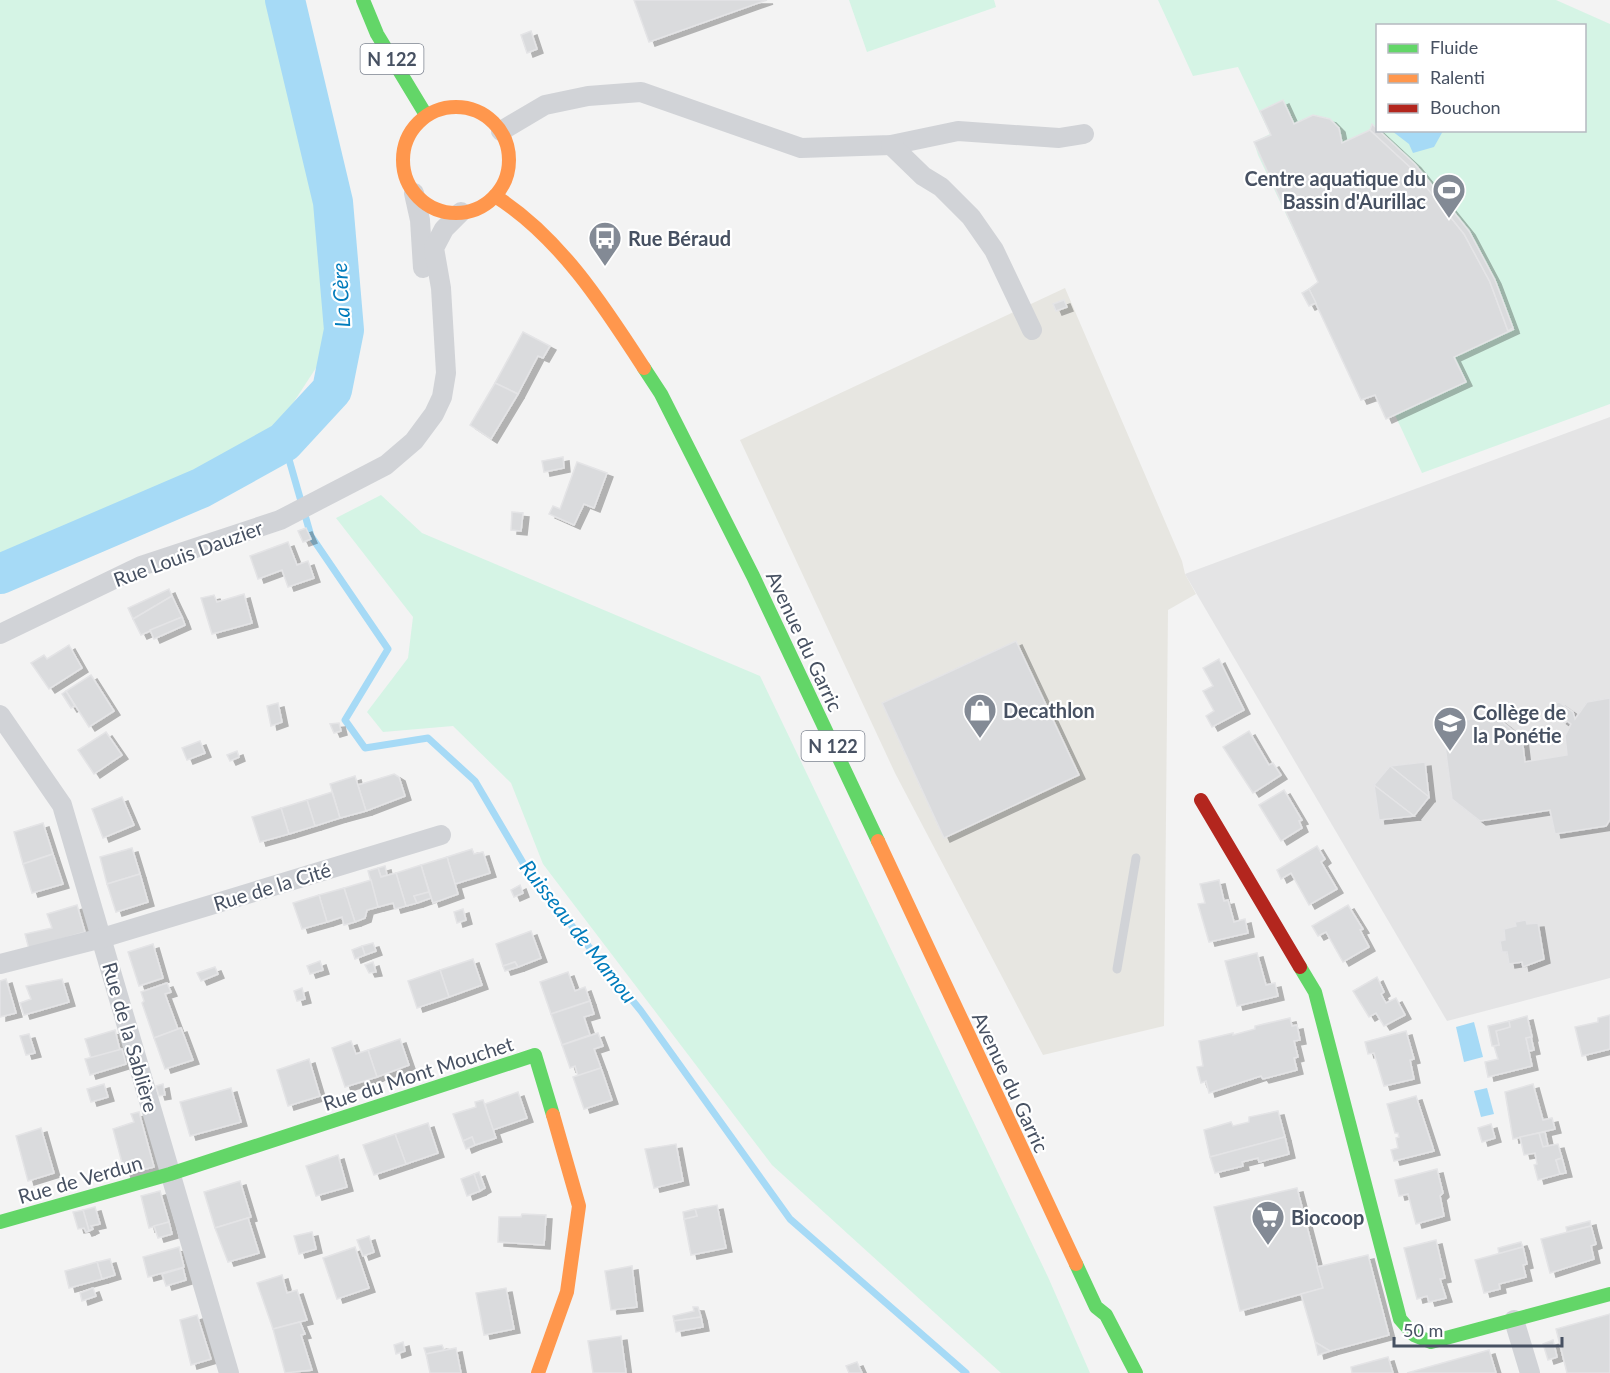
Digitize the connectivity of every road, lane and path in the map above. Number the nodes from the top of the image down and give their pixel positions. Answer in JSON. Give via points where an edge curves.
{"nodes":[{"id":1,"x":363,"y":0,"type":"edge"},
{"id":2,"x":426,"y":116,"type":"junction"},
{"id":3,"x":501,"y":131,"type":"junction"},
{"id":4,"x":1084,"y":134,"type":"dead end"},
{"id":5,"x":891,"y":145,"type":"junction"},
{"id":6,"x":414,"y":193,"type":"junction"},
{"id":7,"x":495,"y":196,"type":"junction"},
{"id":8,"x":461,"y":212,"type":"junction"},
{"id":9,"x":441,"y":315,"type":"junction"},
{"id":10,"x":1032,"y":330,"type":"dead end"},
{"id":11,"x":57,"y":606,"type":"junction"},
{"id":12,"x":0,"y":634,"type":"edge"},
{"id":13,"x":0,"y":645,"type":"edge"},
{"id":14,"x":0,"y":715,"type":"edge"},
{"id":15,"x":1201,"y":800,"type":"dead end"},
{"id":16,"x":441,"y":835,"type":"dead end"},
{"id":17,"x":1137,"y":858,"type":"dead end"},
{"id":18,"x":102,"y":938,"type":"junction"},
{"id":19,"x":0,"y":964,"type":"edge"},
{"id":20,"x":1117,"y":969,"type":"dead end"},
{"id":21,"x":170,"y":1174,"type":"junction"},
{"id":22,"x":0,"y":1222,"type":"edge"},
{"id":23,"x":1610,"y":1294,"type":"edge"},
{"id":24,"x":1096,"y":1307,"type":"junction"},
{"id":25,"x":1514,"y":1320,"type":"junction"},
{"id":26,"x":1116,"y":1367,"type":"dead end"},
{"id":27,"x":229,"y":1373,"type":"edge"},
{"id":28,"x":538,"y":1373,"type":"edge"},
{"id":29,"x":1136,"y":1373,"type":"edge"},
{"id":30,"x":1530,"y":1373,"type":"edge"}],
"edges":[{"from":1,"to":2,"type":"main road","number":"N 122","via":[[377,34]]},
{"from":2,"to":3,"type":"main road","via":[[441,108],[466,108],[490,118]]},
{"from":2,"to":6,"type":"main road","via":[[413,127],[402,159],[404,175]]},
{"from":3,"to":5,"type":"street","via":[[545,105],[588,96],[641,92],[801,148]]},
{"from":3,"to":7,"type":"main road","via":[[508,147],[509,164],[505,182]]},
{"from":4,"to":5,"type":"street","via":[[1059,138],[958,131]]},
{"from":5,"to":10,"type":"street","via":[[971,217],[994,250]]},
{"from":6,"to":8,"type":"main road","via":[[437,210]]},
{"from":6,"to":9,"type":"street","via":[[423,270]]},
{"from":7,"to":8,"type":"main road","via":[[482,206]]},
{"from":7,"to":24,"type":"main road","name":"Avenue du Garric","number":"N 122","via":[[522,213],[557,249],[618,327],[661,394],[753,576]]},
{"from":8,"to":9,"type":"street","via":[[444,229],[434,248]]},
{"from":9,"to":11,"type":"street","name":"Rue Louis Dauzier","via":[[446,373],[442,397],[414,441],[386,465],[280,520],[141,566]]},
{"from":11,"to":12,"type":"street","name":"Rue Louis Dauzier"},
{"from":11,"to":13,"type":"street"},
{"from":14,"to":18,"type":"street","name":"Rue de la Sablière","via":[[62,805]]},
{"from":15,"to":25,"type":"main road","via":[[1315,992],[1400,1319],[1414,1335],[1431,1342]]},
{"from":16,"to":18,"type":"street","name":"Rue de la Cité"},
{"from":17,"to":20,"type":"lane"},
{"from":18,"to":19,"type":"street","name":"Rue de la Cité"},
{"from":18,"to":21,"type":"street","name":"Rue de la Sablière"},
{"from":21,"to":22,"type":"main road","name":"Rue de Verdun"},
{"from":21,"to":27,"type":"street","name":"Rue de la Sablière"},
{"from":21,"to":28,"type":"main road","name":"Rue du Mont Mouchet","via":[[535,1055],[579,1206],[567,1292]]},
{"from":23,"to":25,"type":"main road"},
{"from":24,"to":26,"type":"main road","name":"Avenue du Garric","via":[[1095,1321]]},
{"from":24,"to":29,"type":"main road","name":"Avenue du Garric","number":"N 122","via":[[1106,1315]]},
{"from":25,"to":30,"type":"street"}]}
